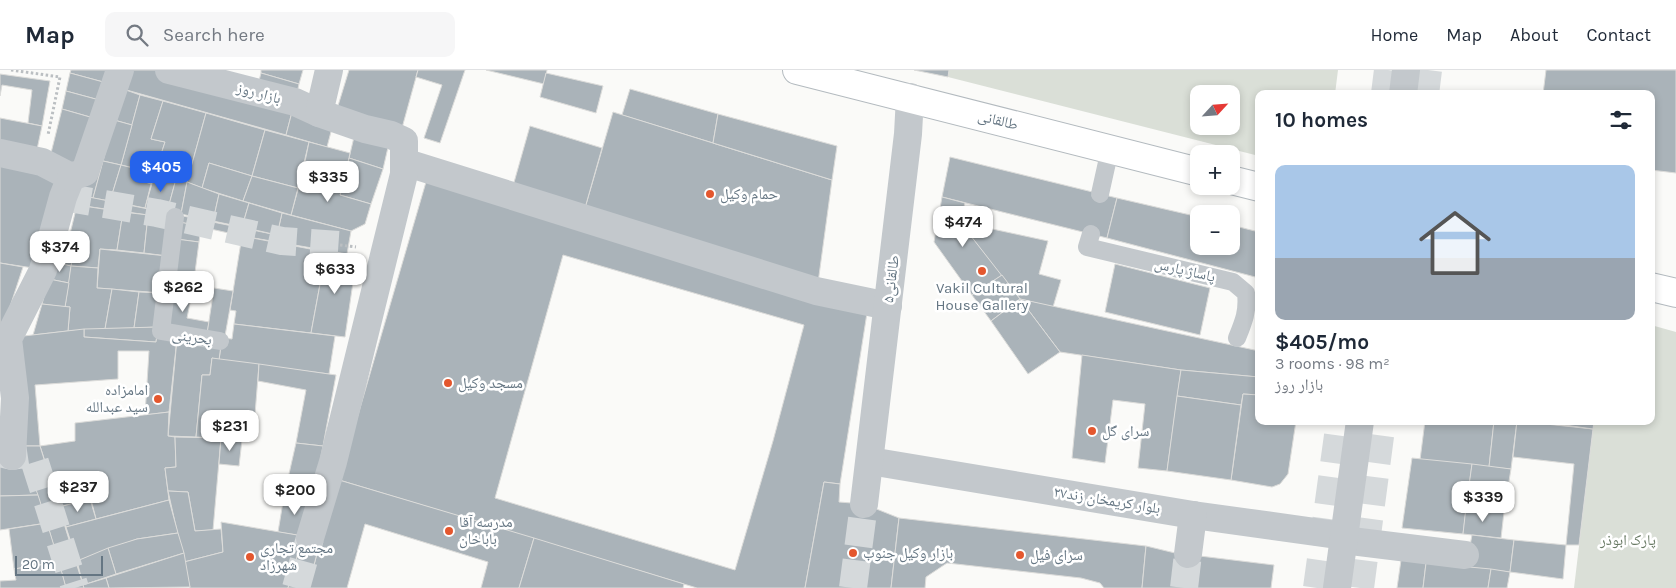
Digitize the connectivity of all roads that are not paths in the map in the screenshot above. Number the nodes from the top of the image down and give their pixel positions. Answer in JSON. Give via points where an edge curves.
{"nodes":[{"id":1,"x":120,"y":70,"type":"edge"},
{"id":2,"x":169,"y":70,"type":"edge"},
{"id":3,"x":329,"y":70,"type":"edge"},
{"id":4,"x":797,"y":70,"type":"edge"},
{"id":5,"x":1406,"y":70,"type":"edge"},
{"id":6,"x":1404,"y":90,"type":"edge"},
{"id":7,"x":910,"y":97,"type":"junction"},
{"id":8,"x":319,"y":113,"type":"junction"},
{"id":9,"x":1110,"y":149,"type":"junction"},
{"id":10,"x":0,"y":153,"type":"edge"},
{"id":11,"x":404,"y":162,"type":"junction"},
{"id":12,"x":1190,"y":170,"type":"edge"},
{"id":13,"x":1240,"y":182,"type":"edge"},
{"id":14,"x":1255,"y":186,"type":"edge"},
{"id":15,"x":67,"y":187,"type":"junction"},
{"id":16,"x":1100,"y":194,"type":"dead end"},
{"id":17,"x":175,"y":217,"type":"dead end"},
{"id":18,"x":1091,"y":234,"type":"dead end"},
{"id":19,"x":1655,"y":288,"type":"edge"},
{"id":20,"x":1676,"y":293,"type":"edge"},
{"id":21,"x":888,"y":306,"type":"junction"},
{"id":22,"x":1237,"y":338,"type":"dead end"},
{"id":23,"x":220,"y":340,"type":"dead end"},
{"id":24,"x":1359,"y":425,"type":"edge"},
{"id":25,"x":12,"y":456,"type":"dead end"},
{"id":26,"x":870,"y":461,"type":"junction"},
{"id":27,"x":864,"y":504,"type":"tunnel mouth"},
{"id":28,"x":1193,"y":515,"type":"junction"},
{"id":29,"x":310,"y":538,"type":"tunnel mouth"},
{"id":30,"x":1344,"y":538,"type":"junction"},
{"id":31,"x":1188,"y":554,"type":"tunnel mouth"},
{"id":32,"x":1465,"y":555,"type":"dead end"},
{"id":33,"x":1337,"y":588,"type":"edge"}],
"edges":[{"from":1,"to":15,"type":"street","via":[[85,172]]},
{"from":2,"to":8,"type":"street","name":"بازار روز","via":[[295,102]]},
{"from":3,"to":8,"type":"street"},
{"from":4,"to":7,"type":"street","name":"طالقانی"},
{"from":5,"to":6,"type":"street"},
{"from":7,"to":9,"type":"street","name":"طالقانی"},
{"from":7,"to":21,"type":"street","name":"طالقانی۵"},
{"from":8,"to":11,"type":"street","name":"بازار روز","via":[[391,134],[404,141]]},
{"from":9,"to":12,"type":"street","name":"طالقانی"},
{"from":9,"to":16,"type":"lane"},
{"from":10,"to":15,"type":"street","via":[[42,162]]},
{"from":11,"to":21,"type":"street","via":[[816,291]]},
{"from":11,"to":29,"type":"street","via":[[404,174],[333,462]]},
{"from":13,"to":14,"type":"street"},
{"from":15,"to":25,"type":"street","via":[[43,270],[8,339],[15,398]]},
{"from":17,"to":23,"type":"lane","name":"بحرینی","via":[[161,331]]},
{"from":18,"to":22,"type":"lane","name":"پاساژ پارس","via":[[1087,247],[1233,282],[1246,292],[1246,317]]},
{"from":19,"to":20,"type":"street"},
{"from":21,"to":26,"type":"street","name":"طالقانی۵"},
{"from":24,"to":30,"type":"street"},
{"from":26,"to":27,"type":"street","name":"طالقانی۵"},
{"from":26,"to":28,"type":"street","name":"بلوار کریمخان زند۲۷"},
{"from":28,"to":30,"type":"street","name":"بلوار کریمخان زند۲۷"},
{"from":28,"to":31,"type":"street"},
{"from":30,"to":32,"type":"street","name":"بلوار کریمخان زند۲۷"},
{"from":30,"to":33,"type":"street"}]}
